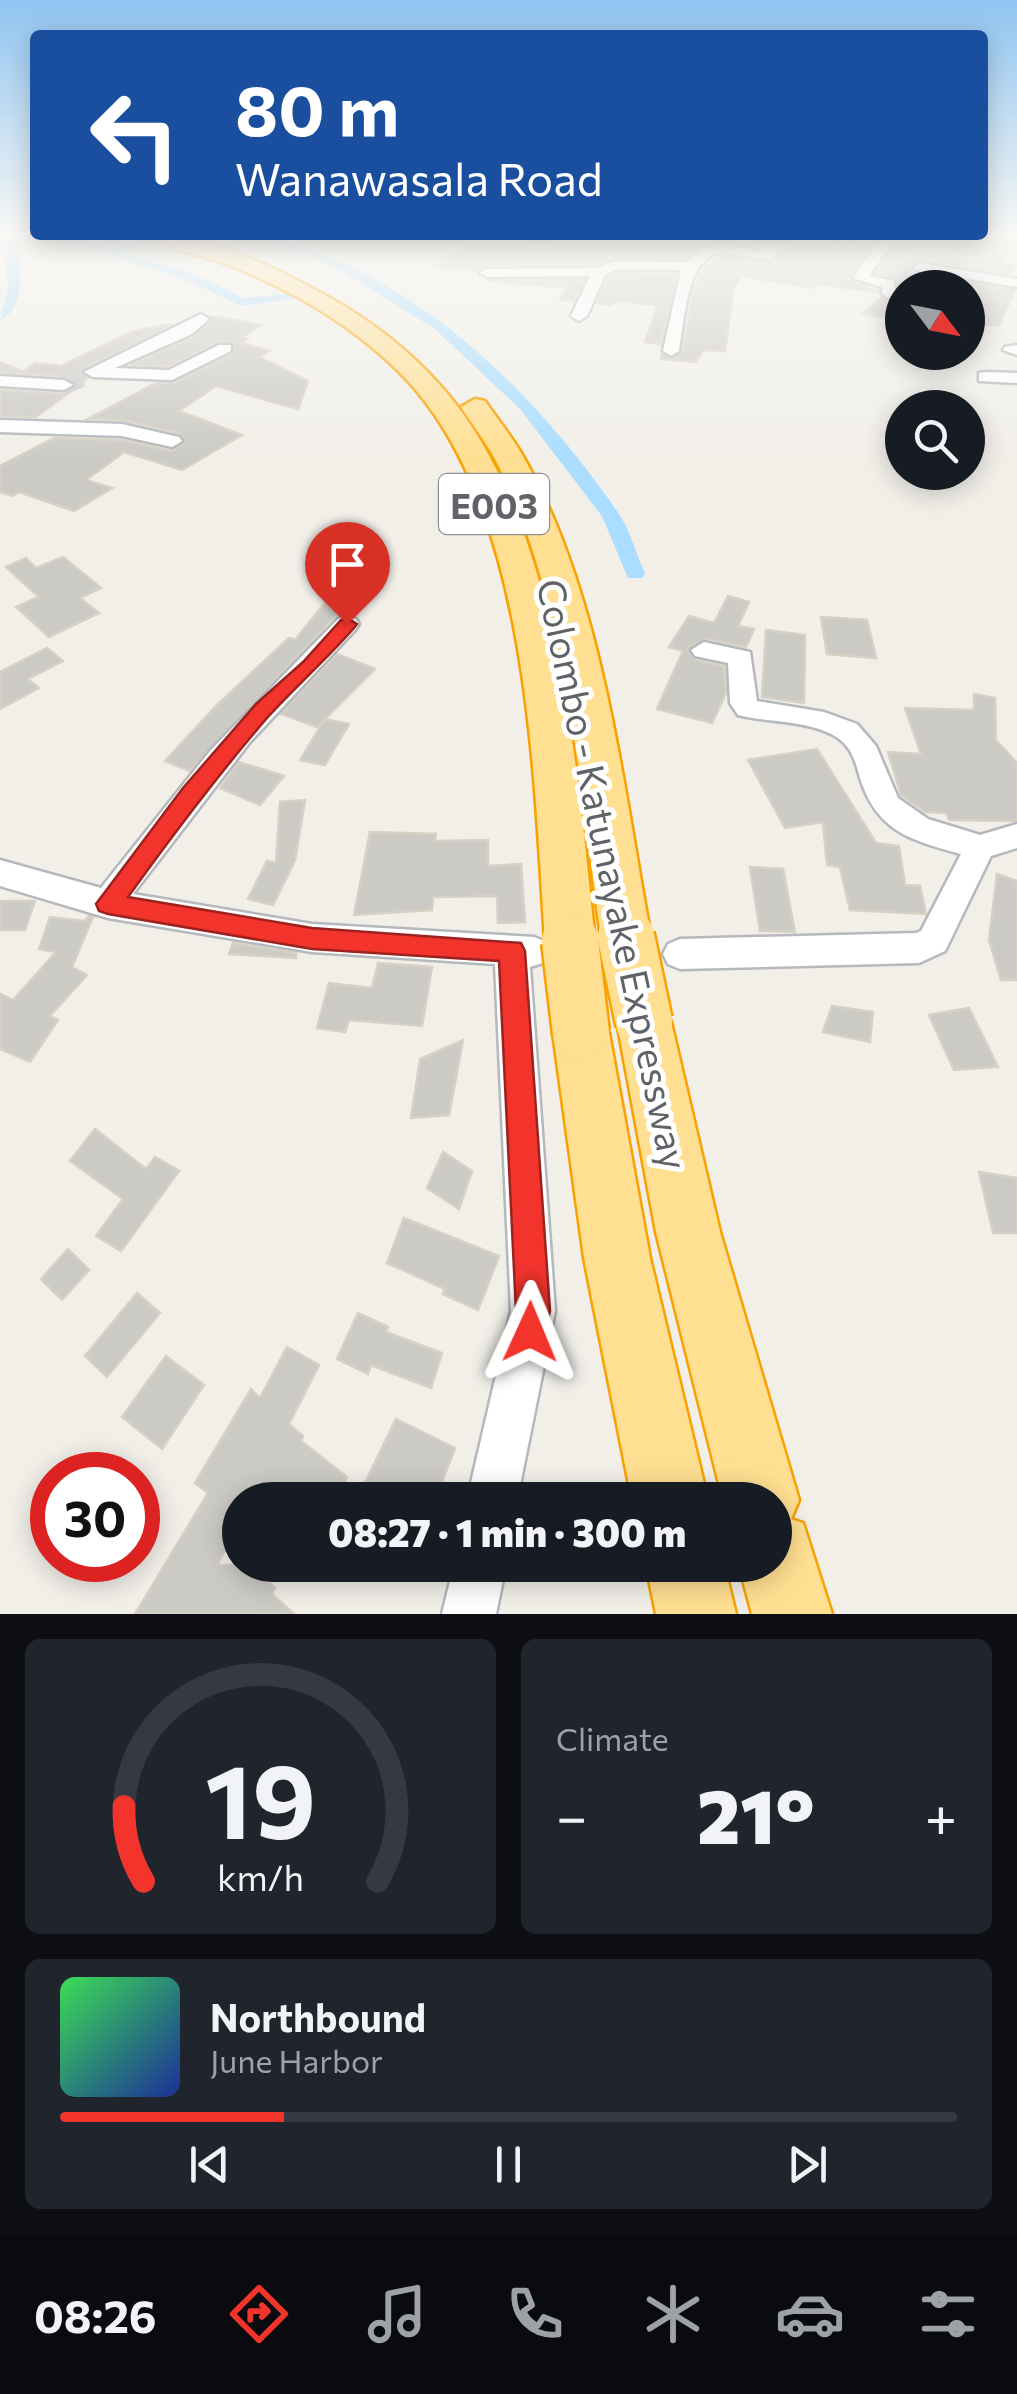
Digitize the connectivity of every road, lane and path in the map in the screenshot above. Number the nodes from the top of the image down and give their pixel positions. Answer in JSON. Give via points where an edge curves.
{"nodes":[{"id":1,"x":330,"y":309,"type":"edge"},
{"id":2,"x":360,"y":309,"type":"edge"},
{"id":3,"x":583,"y":309,"type":"edge"},
{"id":4,"x":680,"y":309,"type":"edge"},
{"id":5,"x":580,"y":316,"type":"dead end"},
{"id":6,"x":200,"y":319,"type":"dead end"},
{"id":7,"x":225,"y":348,"type":"dead end"},
{"id":8,"x":671,"y":351,"type":"dead end"},
{"id":9,"x":984,"y":377,"type":"dead end"},
{"id":10,"x":1017,"y":378,"type":"edge"},
{"id":11,"x":0,"y":382,"type":"edge"},
{"id":12,"x":64,"y":384,"type":"tunnel mouth"},
{"id":13,"x":0,"y":426,"type":"edge"},
{"id":14,"x":172,"y":442,"type":"dead end"},
{"id":15,"x":347,"y":624,"type":"dead end"},
{"id":16,"x":704,"y":650,"type":"dead end"},
{"id":17,"x":1017,"y":836,"type":"edge"},
{"id":18,"x":980,"y":846,"type":"junction"},
{"id":19,"x":0,"y":873,"type":"edge"},
{"id":20,"x":108,"y":904,"type":"junction"},
{"id":21,"x":539,"y":948,"type":"junction"},
{"id":22,"x":680,"y":954,"type":"dead end"},
{"id":23,"x":496,"y":1482,"type":"edge"},
{"id":24,"x":666,"y":1482,"type":"edge"},
{"id":25,"x":756,"y":1482,"type":"edge"},
{"id":26,"x":476,"y":1582,"type":"edge"},
{"id":27,"x":689,"y":1582,"type":"edge"},
{"id":28,"x":783,"y":1582,"type":"edge"},
{"id":29,"x":468,"y":1614,"type":"edge"},
{"id":30,"x":696,"y":1614,"type":"edge"},
{"id":31,"x":792,"y":1614,"type":"edge"}],
"edges":[{"from":1,"to":21,"type":"highway","name":"Colombo - Katunayake Expressway","number":"E003","via":[[420,380],[444,408],[502,525],[552,734]]},
{"from":2,"to":25,"type":"highway","name":"Colombo - Katunayake Expressway","number":"E003","bridge":true,"via":[[424,354],[486,420],[518,476],[555,574],[688,1232]]},
{"from":3,"to":5,"type":"street"},
{"from":4,"to":8,"type":"street"},
{"from":6,"to":7,"type":"street","via":[[90,373],[172,375]]},
{"from":9,"to":10,"type":"street"},
{"from":11,"to":12,"type":"street"},
{"from":13,"to":14,"type":"street","via":[[122,430]]},
{"from":15,"to":20,"type":"street","via":[[191,794]]},
{"from":16,"to":18,"type":"street","via":[[741,658],[748,708],[836,724],[852,734],[901,819]]},
{"from":17,"to":18,"type":"street"},
{"from":18,"to":22,"type":"street","via":[[942,925],[919,948]]},
{"from":19,"to":20,"type":"street"},
{"from":20,"to":21,"type":"street","via":[[312,938]]},
{"from":21,"to":23,"type":"street","via":[[533,1311]]},
{"from":21,"to":24,"type":"highway","name":"Colombo - Katunayake Expressway","number":"E003","bridge":true,"via":[[581,1034],[617,1258]]},
{"from":26,"to":29,"type":"street"},
{"from":27,"to":30,"type":"highway"},
{"from":28,"to":31,"type":"highway"}]}
